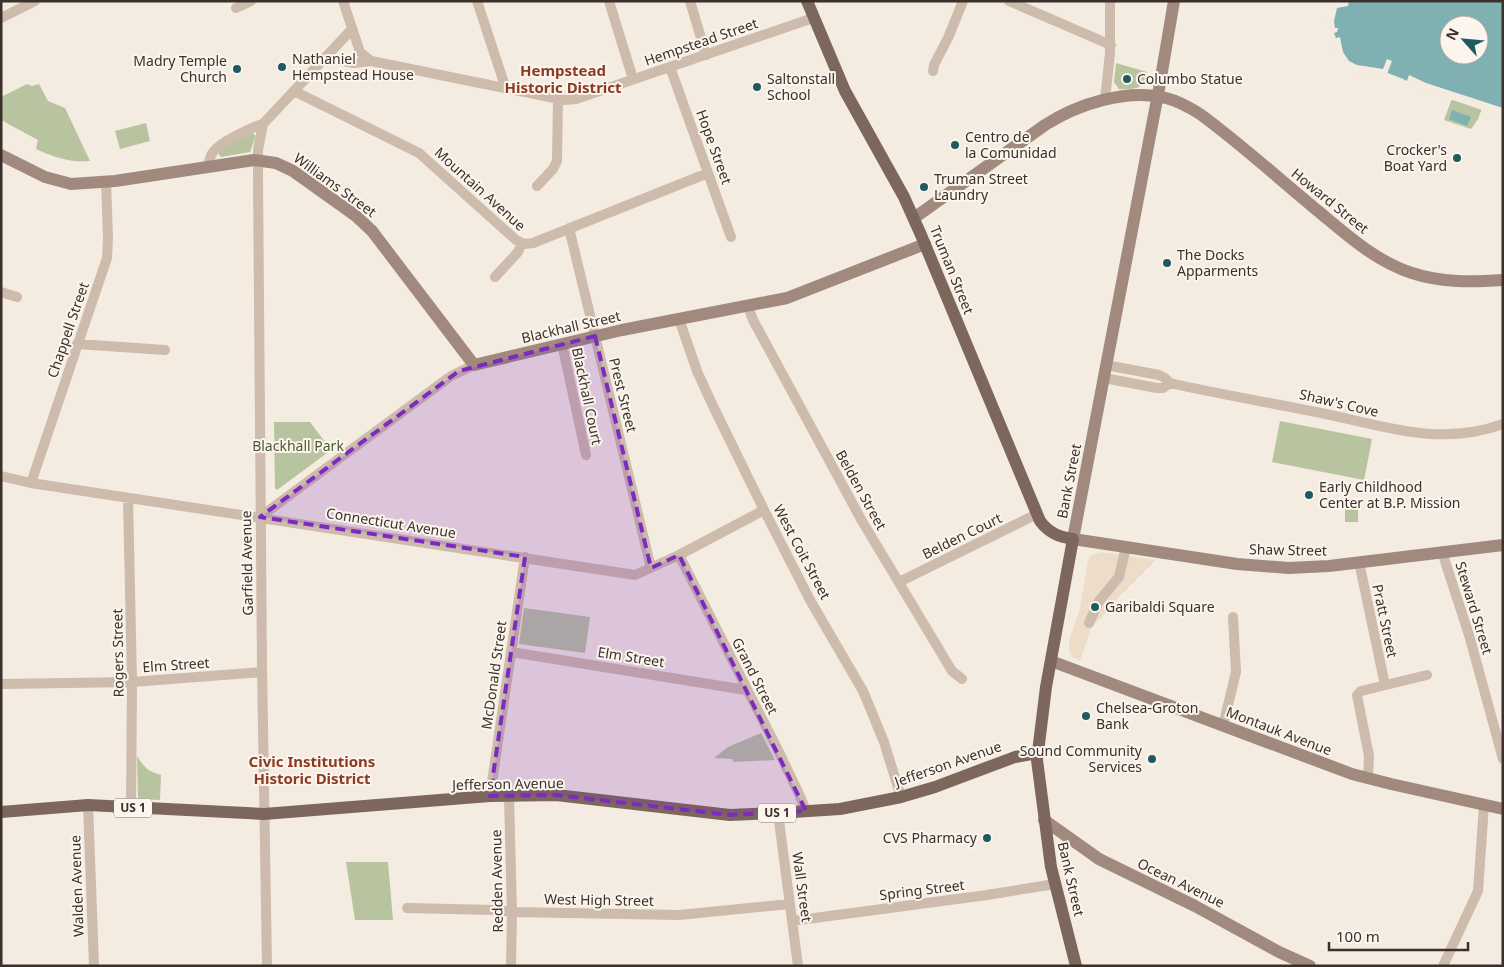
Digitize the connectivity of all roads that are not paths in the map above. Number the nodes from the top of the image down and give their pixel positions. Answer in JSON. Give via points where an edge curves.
{"nodes":[{"id":1,"x":35,"y":1,"type":"edge"},
{"id":2,"x":251,"y":1,"type":"edge"},
{"id":3,"x":343,"y":1,"type":"edge"},
{"id":4,"x":477,"y":1,"type":"edge"},
{"id":5,"x":609,"y":1,"type":"edge"},
{"id":6,"x":690,"y":1,"type":"edge"},
{"id":7,"x":807,"y":1,"type":"edge"},
{"id":8,"x":963,"y":1,"type":"edge"},
{"id":9,"x":1009,"y":1,"type":"edge"},
{"id":10,"x":1110,"y":1,"type":"edge"},
{"id":11,"x":1174,"y":1,"type":"edge"},
{"id":12,"x":236,"y":8,"type":"dead end"},
{"id":13,"x":1,"y":18,"type":"edge"},
{"id":14,"x":813,"y":18,"type":"junction"},
{"id":15,"x":352,"y":29,"type":"junction"},
{"id":16,"x":1110,"y":45,"type":"junction"},
{"id":17,"x":706,"y":55,"type":"junction"},
{"id":18,"x":326,"y":58,"type":"junction"},
{"id":19,"x":372,"y":61,"type":"junction"},
{"id":20,"x":670,"y":67,"type":"junction"},
{"id":21,"x":933,"y":71,"type":"dead end"},
{"id":22,"x":633,"y":79,"type":"junction"},
{"id":23,"x":506,"y":89,"type":"junction"},
{"id":24,"x":294,"y":91,"type":"junction"},
{"id":25,"x":1157,"y":96,"type":"junction"},
{"id":26,"x":558,"y":100,"type":"junction"},
{"id":27,"x":1105,"y":100,"type":"junction"},
{"id":28,"x":263,"y":124,"type":"junction"},
{"id":29,"x":1,"y":155,"type":"edge"},
{"id":30,"x":258,"y":160,"type":"junction"},
{"id":31,"x":209,"y":166,"type":"junction"},
{"id":32,"x":708,"y":173,"type":"junction"},
{"id":33,"x":106,"y":182,"type":"junction"},
{"id":34,"x":537,"y":186,"type":"dead end"},
{"id":35,"x":914,"y":218,"type":"junction"},
{"id":36,"x":569,"y":228,"type":"junction"},
{"id":37,"x":731,"y":237,"type":"dead end"},
{"id":38,"x":522,"y":243,"type":"junction"},
{"id":39,"x":925,"y":244,"type":"junction"},
{"id":40,"x":495,"y":277,"type":"dead end"},
{"id":41,"x":1503,"y":280,"type":"edge"},
{"id":42,"x":1,"y":292,"type":"edge"},
{"id":43,"x":17,"y":297,"type":"dead end"},
{"id":44,"x":748,"y":306,"type":"junction"},
{"id":45,"x":679,"y":319,"type":"junction"},
{"id":46,"x":595,"y":336,"type":"junction"},
{"id":47,"x":77,"y":344,"type":"junction"},
{"id":48,"x":562,"y":344,"type":"junction"},
{"id":49,"x":164,"y":350,"type":"dead end"},
{"id":50,"x":474,"y":365,"type":"junction"},
{"id":51,"x":1105,"y":372,"type":"junction"},
{"id":52,"x":1502,"y":425,"type":"edge"},
{"id":53,"x":586,"y":455,"type":"dead end"},
{"id":54,"x":1,"y":476,"type":"edge"},
{"id":55,"x":30,"y":483,"type":"junction"},
{"id":56,"x":128,"y":498,"type":"junction"},
{"id":57,"x":764,"y":510,"type":"junction"},
{"id":58,"x":1038,"y":514,"type":"junction"},
{"id":59,"x":260,"y":517,"type":"junction"},
{"id":60,"x":1073,"y":539,"type":"junction"},
{"id":61,"x":1503,"y":545,"type":"edge"},
{"id":62,"x":1126,"y":547,"type":"junction"},
{"id":63,"x":1442,"y":552,"type":"junction"},
{"id":64,"x":679,"y":555,"type":"junction"},
{"id":65,"x":525,"y":557,"type":"junction"},
{"id":66,"x":1359,"y":562,"type":"junction"},
{"id":67,"x":651,"y":568,"type":"junction"},
{"id":68,"x":899,"y":582,"type":"junction"},
{"id":69,"x":1234,"y":617,"type":"dead end"},
{"id":70,"x":1089,"y":623,"type":"dead end"},
{"id":71,"x":511,"y":652,"type":"junction"},
{"id":72,"x":1051,"y":661,"type":"junction"},
{"id":73,"x":262,"y":672,"type":"junction"},
{"id":74,"x":1427,"y":675,"type":"dead end"},
{"id":75,"x":962,"y":679,"type":"dead end"},
{"id":76,"x":132,"y":682,"type":"junction"},
{"id":77,"x":1,"y":684,"type":"edge"},
{"id":78,"x":1385,"y":686,"type":"junction"},
{"id":79,"x":746,"y":690,"type":"junction"},
{"id":80,"x":1224,"y":726,"type":"junction"},
{"id":81,"x":1037,"y":753,"type":"junction"},
{"id":82,"x":1503,"y":759,"type":"edge"},
{"id":83,"x":1368,"y":779,"type":"junction"},
{"id":84,"x":490,"y":796,"type":"junction"},
{"id":85,"x":509,"y":796,"type":"junction"},
{"id":86,"x":901,"y":797,"type":"junction"},
{"id":87,"x":88,"y":805,"type":"junction"},
{"id":88,"x":1484,"y":805,"type":"junction"},
{"id":89,"x":131,"y":808,"type":"junction"},
{"id":90,"x":1503,"y":809,"type":"edge"},
{"id":91,"x":806,"y":811,"type":"junction"},
{"id":92,"x":1,"y":812,"type":"edge"},
{"id":93,"x":778,"y":813,"type":"junction"},
{"id":94,"x":264,"y":814,"type":"junction"},
{"id":95,"x":1044,"y":820,"type":"junction"},
{"id":96,"x":1055,"y":884,"type":"junction"},
{"id":97,"x":790,"y":904,"type":"junction"},
{"id":98,"x":406,"y":908,"type":"dead end"},
{"id":99,"x":512,"y":912,"type":"junction"},
{"id":100,"x":792,"y":921,"type":"junction"},
{"id":101,"x":94,"y":966,"type":"edge"},
{"id":102,"x":267,"y":966,"type":"edge"},
{"id":103,"x":511,"y":966,"type":"edge"},
{"id":104,"x":798,"y":966,"type":"edge"},
{"id":105,"x":1076,"y":966,"type":"edge"},
{"id":106,"x":1310,"y":966,"type":"edge"},
{"id":107,"x":1443,"y":966,"type":"edge"}],
"edges":[{"from":1,"to":13,"type":"street"},
{"from":2,"to":12,"type":"street"},
{"from":3,"to":15,"type":"street"},
{"from":4,"to":23,"type":"street"},
{"from":5,"to":22,"type":"street"},
{"from":6,"to":17,"type":"street"},
{"from":7,"to":14,"type":"main road","name":"Truman Street"},
{"from":8,"to":21,"type":"street"},
{"from":9,"to":16,"type":"street"},
{"from":10,"to":16,"type":"street"},
{"from":11,"to":25,"type":"street","name":"Bank Street"},
{"from":14,"to":17,"type":"street","name":"Hempstead Street"},
{"from":14,"to":35,"type":"main road","name":"Truman Street","via":[[845,91]]},
{"from":15,"to":18,"type":"street"},
{"from":15,"to":19,"type":"street","via":[[360,52]]},
{"from":16,"to":27,"type":"street"},
{"from":17,"to":20,"type":"street","name":"Hempstead Street"},
{"from":18,"to":19,"type":"street","name":"Hempstead Street","via":[[354,63]]},
{"from":18,"to":24,"type":"street"},
{"from":19,"to":23,"type":"street","name":"Hempstead Street"},
{"from":20,"to":22,"type":"street","name":"Hempstead Street"},
{"from":20,"to":32,"type":"street","name":"Hope Street"},
{"from":22,"to":26,"type":"street","name":"Hempstead Street","via":[[576,99]]},
{"from":23,"to":26,"type":"street","name":"Hempstead Street"},
{"from":24,"to":28,"type":"street"},
{"from":24,"to":38,"type":"street","name":"Mountain Avenue","via":[[419,153]]},
{"from":25,"to":27,"type":"street","name":"Howard Street","via":[[1133,95]]},
{"from":25,"to":41,"type":"street","name":"Howard Street","via":[[1181,103],[1200,114],[1355,241],[1388,263],[1437,280]]},
{"from":25,"to":51,"type":"street","name":"Bank Street"},
{"from":26,"to":34,"type":"street","via":[[557,161]]},
{"from":27,"to":35,"type":"street","name":"Howard Street","via":[[1054,120]]},
{"from":28,"to":30,"type":"street","name":"Garfield Avenue"},
{"from":28,"to":31,"type":"street","via":[[216,148]]},
{"from":29,"to":33,"type":"street","name":"Williams Street","via":[[54,181],[71,184]]},
{"from":30,"to":31,"type":"street","name":"Williams Street"},
{"from":30,"to":50,"type":"street","name":"Williams Street","via":[[278,163],[293,171],[364,223]]},
{"from":30,"to":59,"type":"street","name":"Garfield Avenue"},
{"from":31,"to":33,"type":"street","name":"Williams Street"},
{"from":32,"to":36,"type":"street","name":"Mountain Avenue"},
{"from":32,"to":37,"type":"street","name":"Hope Street"},
{"from":33,"to":47,"type":"street","name":"Chappell Street","via":[[106,258]]},
{"from":35,"to":39,"type":"main road","name":"Truman Street"},
{"from":36,"to":38,"type":"street","name":"Mountain Avenue","via":[[533,243]]},
{"from":36,"to":46,"type":"street","name":"Prest Street"},
{"from":38,"to":40,"type":"street"},
{"from":39,"to":44,"type":"street","name":"Blackhall Street","via":[[800,294]]},
{"from":39,"to":58,"type":"main road","name":"Truman Street"},
{"from":42,"to":43,"type":"street"},
{"from":44,"to":45,"type":"street","name":"Blackhall Street"},
{"from":44,"to":68,"type":"street","name":"Belden Street","via":[[824,452]]},
{"from":45,"to":46,"type":"street","name":"Blackhall Street"},
{"from":45,"to":57,"type":"street","name":"West Coit Street","via":[[705,388]]},
{"from":46,"to":48,"type":"street","name":"Blackhall Street"},
{"from":46,"to":67,"type":"street","name":"Prest Street"},
{"from":47,"to":49,"type":"street"},
{"from":47,"to":55,"type":"street","name":"Chappell Street"},
{"from":48,"to":50,"type":"street","name":"Blackhall Street"},
{"from":48,"to":53,"type":"street","name":"Blackhall Court"},
{"from":50,"to":59,"type":"street","name":"Blackhall Street","via":[[451,376]]},
{"from":51,"to":52,"type":"street","name":"Shaw's Cove","via":[[1157,388],[1170,384],[1415,433],[1451,434]]},
{"from":51,"to":60,"type":"street","name":"Bank Street"},
{"from":54,"to":55,"type":"street","name":"Connecticut Avenue"},
{"from":55,"to":56,"type":"street","name":"Connecticut Avenue"},
{"from":56,"to":59,"type":"street","name":"Connecticut Avenue"},
{"from":56,"to":76,"type":"street","name":"Rogers Street"},
{"from":57,"to":64,"type":"street","name":"Connecticut Avenue"},
{"from":57,"to":86,"type":"street","name":"West Coit Street","via":[[810,600],[863,691],[884,742]]},
{"from":58,"to":60,"type":"main road","name":"Truman Street","via":[[1050,532]]},
{"from":58,"to":68,"type":"street","name":"Belden Court"},
{"from":59,"to":65,"type":"street","name":"Connecticut Avenue"},
{"from":59,"to":73,"type":"street","name":"Garfield Avenue"},
{"from":60,"to":62,"type":"street","name":"Shaw Street"},
{"from":60,"to":72,"type":"main road","name":"Bank Street"},
{"from":61,"to":63,"type":"street","name":"Shaw Street"},
{"from":62,"to":66,"type":"street","name":"Shaw Street","via":[[1268,567],[1309,568]]},
{"from":62,"to":70,"type":"street","via":[[1119,577],[1097,604]]},
{"from":63,"to":66,"type":"street","name":"Shaw Street"},
{"from":63,"to":82,"type":"street","name":"Steward Street"},
{"from":64,"to":67,"type":"street","name":"Connecticut Avenue"},
{"from":64,"to":79,"type":"street","name":"Grand Street"},
{"from":65,"to":67,"type":"street","name":"Connecticut Avenue","via":[[635,575]]},
{"from":65,"to":71,"type":"street","name":"McDonald Street"},
{"from":66,"to":78,"type":"street","name":"Pratt Street"},
{"from":68,"to":75,"type":"street","name":"Belden Street","via":[[952,671]]},
{"from":69,"to":80,"type":"street","via":[[1236,672]]},
{"from":71,"to":79,"type":"street","name":"Elm Street"},
{"from":71,"to":84,"type":"street","name":"McDonald Street"},
{"from":72,"to":80,"type":"street","name":"Montauk Avenue"},
{"from":72,"to":81,"type":"main road","name":"Bank Street"},
{"from":73,"to":76,"type":"street","name":"Elm Street"},
{"from":73,"to":94,"type":"street","name":"Garfield Avenue"},
{"from":74,"to":78,"type":"street"},
{"from":76,"to":77,"type":"street","name":"Elm Street"},
{"from":76,"to":89,"type":"street","name":"Rogers Street"},
{"from":78,"to":83,"type":"street","via":[[1361,691],[1357,696],[1369,756]]},
{"from":79,"to":91,"type":"street","name":"Grand Street"},
{"from":80,"to":83,"type":"street","name":"Montauk Avenue"},
{"from":81,"to":86,"type":"main road","name":"Jefferson Avenue","number":"US 1","via":[[1015,757]]},
{"from":81,"to":95,"type":"main road","name":"Bank Street"},
{"from":83,"to":88,"type":"street","name":"Montauk Avenue"},
{"from":84,"to":85,"type":"main road","name":"Jefferson Avenue","number":"US 1"},
{"from":84,"to":94,"type":"main road","name":"Jefferson Avenue","number":"US 1"},
{"from":85,"to":93,"type":"main road","name":"Jefferson Avenue","number":"US 1","via":[[556,795],[730,815]]},
{"from":85,"to":99,"type":"street","name":"Redden Avenue"},
{"from":86,"to":91,"type":"main road","name":"Jefferson Avenue","number":"US 1","via":[[840,809]]},
{"from":87,"to":89,"type":"main road","name":"Jefferson Avenue","number":"US 1"},
{"from":87,"to":92,"type":"main road","name":"Jefferson Avenue","number":"US 1"},
{"from":87,"to":101,"type":"street","name":"Walden Avenue"},
{"from":88,"to":90,"type":"street","name":"Montauk Avenue"},
{"from":88,"to":107,"type":"street","via":[[1478,891]]},
{"from":89,"to":94,"type":"main road","name":"Jefferson Avenue","number":"US 1"},
{"from":91,"to":93,"type":"main road","name":"Jefferson Avenue","number":"US 1"},
{"from":93,"to":97,"type":"street","name":"Wall Street"},
{"from":94,"to":102,"type":"street","name":"Garfield Avenue"},
{"from":95,"to":96,"type":"main road","name":"Bank Street"},
{"from":95,"to":106,"type":"street","name":"Ocean Avenue","via":[[1107,863]]},
{"from":96,"to":100,"type":"street","name":"Spring Street"},
{"from":96,"to":105,"type":"main road","name":"Bank Street"},
{"from":97,"to":99,"type":"street","name":"West High Street","via":[[680,915]]},
{"from":97,"to":100,"type":"street","name":"Wall Street"},
{"from":98,"to":99,"type":"street","name":"West High Street"},
{"from":99,"to":103,"type":"street","name":"Redden Avenue"},
{"from":100,"to":104,"type":"street","name":"Wall Street"}]}
